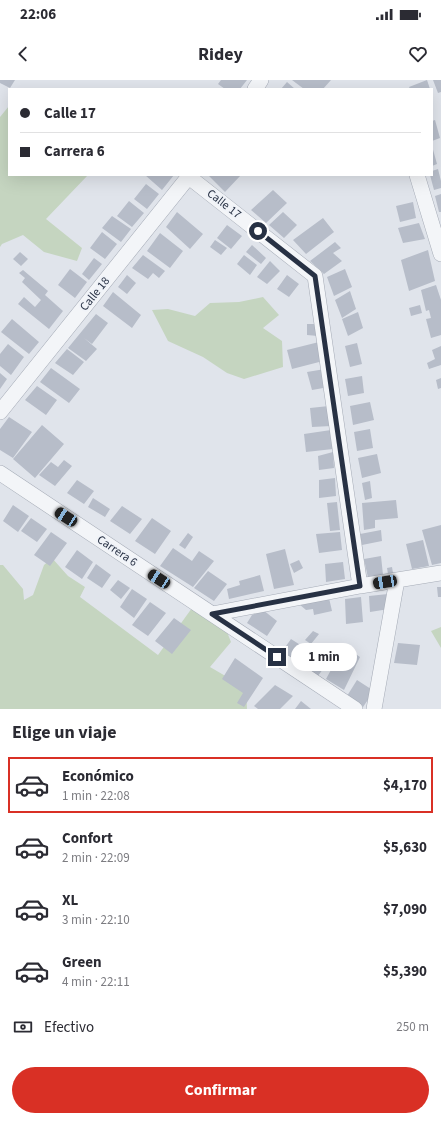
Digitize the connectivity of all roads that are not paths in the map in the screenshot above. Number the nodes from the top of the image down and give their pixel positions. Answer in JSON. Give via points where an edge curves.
{"nodes":[{"id":1,"x":190,"y":176,"type":"edge"},
{"id":2,"x":417,"y":176,"type":"edge"},
{"id":3,"x":441,"y":254,"type":"edge"},
{"id":4,"x":0,"y":412,"type":"edge"},
{"id":5,"x":0,"y":473,"type":"edge"},
{"id":6,"x":441,"y":573,"type":"edge"},
{"id":7,"x":397,"y":580,"type":"junction"},
{"id":8,"x":360,"y":586,"type":"junction"},
{"id":9,"x":212,"y":614,"type":"junction"},
{"id":10,"x":355,"y":709,"type":"edge"},
{"id":11,"x":374,"y":709,"type":"edge"}],
"edges":[{"from":1,"to":4,"type":"street","name":"Calle 18"},
{"from":1,"to":8,"type":"street","name":"Calle 17","via":[[315,276]]},
{"from":2,"to":3,"type":"street"},
{"from":5,"to":9,"type":"street","name":"Carrera 6"},
{"from":6,"to":7,"type":"street"},
{"from":7,"to":8,"type":"street"},
{"from":7,"to":11,"type":"street"},
{"from":8,"to":9,"type":"street"},
{"from":9,"to":10,"type":"street","name":"Carrera 6"}]}
